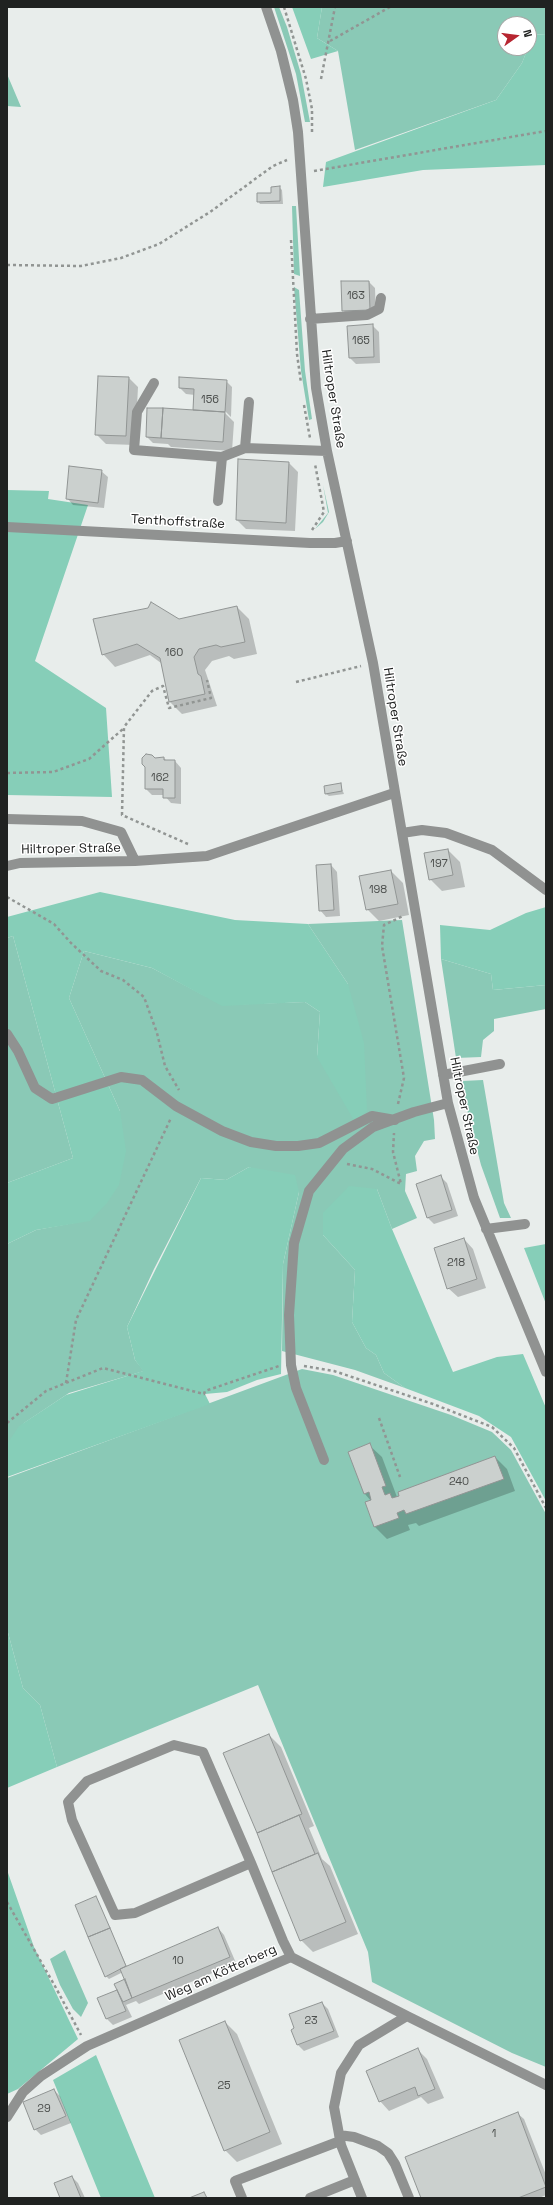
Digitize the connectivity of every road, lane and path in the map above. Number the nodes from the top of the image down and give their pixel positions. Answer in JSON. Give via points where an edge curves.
{"nodes":[{"id":1,"x":266,"y":7,"type":"edge"},
{"id":2,"x":284,"y":7,"type":"edge"},
{"id":3,"x":335,"y":7,"type":"edge"},
{"id":4,"x":390,"y":7,"type":"edge"},
{"id":5,"x":329,"y":41,"type":"junction"},
{"id":6,"x":321,"y":79,"type":"dead end"},
{"id":7,"x":313,"y":129,"type":"dead end"},
{"id":8,"x":546,"y":131,"type":"edge"},
{"id":9,"x":301,"y":155,"type":"junction"},
{"id":10,"x":303,"y":175,"type":"junction"},
{"id":11,"x":7,"y":266,"type":"edge"},
{"id":12,"x":381,"y":298,"type":"dead end"},
{"id":13,"x":310,"y":319,"type":"junction"},
{"id":14,"x":154,"y":383,"type":"dead end"},
{"id":15,"x":249,"y":402,"type":"dead end"},
{"id":16,"x":246,"y":448,"type":"junction"},
{"id":17,"x":327,"y":452,"type":"junction"},
{"id":18,"x":222,"y":457,"type":"junction"},
{"id":19,"x":218,"y":501,"type":"dead end"},
{"id":20,"x":7,"y":527,"type":"edge"},
{"id":21,"x":347,"y":541,"type":"junction"},
{"id":22,"x":373,"y":663,"type":"junction"},
{"id":23,"x":207,"y":680,"type":"dead end"},
{"id":24,"x":296,"y":682,"type":"dead end"},
{"id":25,"x":124,"y":727,"type":"junction"},
{"id":26,"x":7,"y":773,"type":"edge"},
{"id":27,"x":394,"y":793,"type":"junction"},
{"id":28,"x":7,"y":819,"type":"edge"},
{"id":29,"x":402,"y":833,"type":"junction"},
{"id":30,"x":207,"y":856,"type":"junction"},
{"id":31,"x":135,"y":861,"type":"junction"},
{"id":32,"x":7,"y":866,"type":"edge"},
{"id":33,"x":546,"y":890,"type":"edge"},
{"id":34,"x":7,"y":898,"type":"edge"},
{"id":35,"x":416,"y":913,"type":"junction"},
{"id":36,"x":7,"y":1034,"type":"edge"},
{"id":37,"x":500,"y":1064,"type":"dead end"},
{"id":38,"x":443,"y":1075,"type":"junction"},
{"id":39,"x":180,"y":1092,"type":"dead end"},
{"id":40,"x":448,"y":1104,"type":"junction"},
{"id":41,"x":176,"y":1106,"type":"junction"},
{"id":42,"x":395,"y":1120,"type":"junction"},
{"id":43,"x":333,"y":1161,"type":"junction"},
{"id":44,"x":525,"y":1224,"type":"dead end"},
{"id":45,"x":486,"y":1229,"type":"junction"},
{"id":46,"x":546,"y":1372,"type":"edge"},
{"id":47,"x":66,"y":1383,"type":"dead end"},
{"id":48,"x":379,"y":1418,"type":"dead end"},
{"id":49,"x":324,"y":1460,"type":"dead end"},
{"id":50,"x":400,"y":1477,"type":"dead end"},
{"id":51,"x":251,"y":1863,"type":"junction"},
{"id":52,"x":7,"y":1902,"type":"edge"},
{"id":53,"x":291,"y":1957,"type":"junction"},
{"id":54,"x":407,"y":2016,"type":"junction"},
{"id":55,"x":87,"y":2046,"type":"junction"},
{"id":56,"x":546,"y":2085,"type":"edge"},
{"id":57,"x":7,"y":2117,"type":"edge"},
{"id":58,"x":339,"y":2138,"type":"junction"},
{"id":59,"x":355,"y":2180,"type":"junction"},
{"id":60,"x":242,"y":2198,"type":"edge"},
{"id":61,"x":310,"y":2198,"type":"edge"},
{"id":62,"x":362,"y":2198,"type":"edge"},
{"id":63,"x":409,"y":2198,"type":"edge"}],
"edges":[{"from":1,"to":9,"type":"street","name":"Hiltroper Straße","via":[[281,51],[293,100]]},
{"from":2,"to":7,"type":"path","via":[[306,79]]},
{"from":3,"to":5,"type":"path"},
{"from":4,"to":5,"type":"path"},
{"from":5,"to":6,"type":"path"},
{"from":8,"to":10,"type":"path","via":[[347,164]]},
{"from":9,"to":10,"type":"street","name":"Hiltroper Straße"},
{"from":9,"to":11,"type":"path","via":[[272,166],[210,212],[159,244],[127,256],[81,266]]},
{"from":10,"to":13,"type":"street","name":"Hiltroper Straße"},
{"from":12,"to":13,"type":"street","via":[[379,308],[367,315]]},
{"from":13,"to":17,"type":"street","name":"Hiltroper Straße","via":[[316,388]]},
{"from":14,"to":18,"type":"street","via":[[137,412],[134,450]]},
{"from":15,"to":16,"type":"street"},
{"from":16,"to":17,"type":"street"},
{"from":16,"to":18,"type":"street"},
{"from":17,"to":21,"type":"street","name":"Hiltroper Straße"},
{"from":18,"to":19,"type":"street"},
{"from":20,"to":21,"type":"street","name":"Tenthoffstraße","via":[[335,544]]},
{"from":21,"to":22,"type":"street","name":"Hiltroper Straße"},
{"from":22,"to":24,"type":"path"},
{"from":22,"to":27,"type":"street","name":"Hiltroper Straße"},
{"from":23,"to":25,"type":"path","via":[[210,698],[169,708],[163,686],[152,690]]},
{"from":25,"to":26,"type":"path","via":[[89,759],[53,772]]},
{"from":25,"to":30,"type":"path","via":[[122,815],[180,839]]},
{"from":27,"to":29,"type":"street","name":"Hiltroper Straße"},
{"from":27,"to":30,"type":"street","name":"Hiltroper Straße"},
{"from":28,"to":31,"type":"street","name":"Hiltroper Straße","via":[[82,821],[121,832]]},
{"from":29,"to":33,"type":"street","via":[[422,830],[446,833],[492,850]]},
{"from":29,"to":35,"type":"street","name":"Hiltroper Straße"},
{"from":30,"to":31,"type":"street","name":"Hiltroper Straße"},
{"from":31,"to":32,"type":"street","name":"Hiltroper Straße","via":[[20,863]]},
{"from":34,"to":39,"type":"path","via":[[54,924],[101,971],[122,980],[144,996],[165,1066]]},
{"from":35,"to":38,"type":"street","name":"Hiltroper Straße"},
{"from":35,"to":42,"type":"path","via":[[396,918],[384,925],[382,946],[404,1078]]},
{"from":36,"to":41,"type":"street","via":[[35,1088],[52,1099],[121,1077],[142,1080]]},
{"from":37,"to":38,"type":"street"},
{"from":38,"to":40,"type":"street","name":"Hiltroper Straße"},
{"from":40,"to":42,"type":"street","via":[[414,1112]]},
{"from":40,"to":45,"type":"street","name":"Hiltroper Straße","via":[[474,1198]]},
{"from":41,"to":42,"type":"street","via":[[222,1131],[251,1142],[276,1146],[319,1143],[372,1116]]},
{"from":41,"to":47,"type":"path","via":[[76,1320]]},
{"from":42,"to":43,"type":"street","via":[[373,1127],[343,1149]]},
{"from":42,"to":43,"type":"path","via":[[393,1152],[401,1184],[372,1170]]},
{"from":43,"to":49,"type":"street","via":[[309,1191],[294,1243],[289,1315],[294,1381]]},
{"from":44,"to":45,"type":"street"},
{"from":45,"to":46,"type":"street","name":"Hiltroper Straße"},
{"from":48,"to":50,"type":"path"},
{"from":51,"to":51,"type":"street","via":[[203,1752],[174,1745],[87,1781],[68,1802],[72,1820],[115,1915],[135,1913]]},
{"from":51,"to":53,"type":"street"},
{"from":52,"to":55,"type":"path"},
{"from":53,"to":54,"type":"street","name":"Weg am Kötterberg"},
{"from":53,"to":55,"type":"street","name":"Weg am Kötterberg"},
{"from":54,"to":56,"type":"street","name":"Weg am Kötterberg"},
{"from":54,"to":58,"type":"street","via":[[359,2045],[341,2073],[334,2107]]},
{"from":55,"to":57,"type":"street","name":"Weg am Kötterberg","via":[[41,2076],[22,2092]]},
{"from":58,"to":59,"type":"street"},
{"from":58,"to":60,"type":"street","via":[[235,2181]]},
{"from":58,"to":63,"type":"street","via":[[354,2137],[378,2146],[388,2153]]},
{"from":59,"to":61,"type":"street"},
{"from":59,"to":62,"type":"street"}]}
